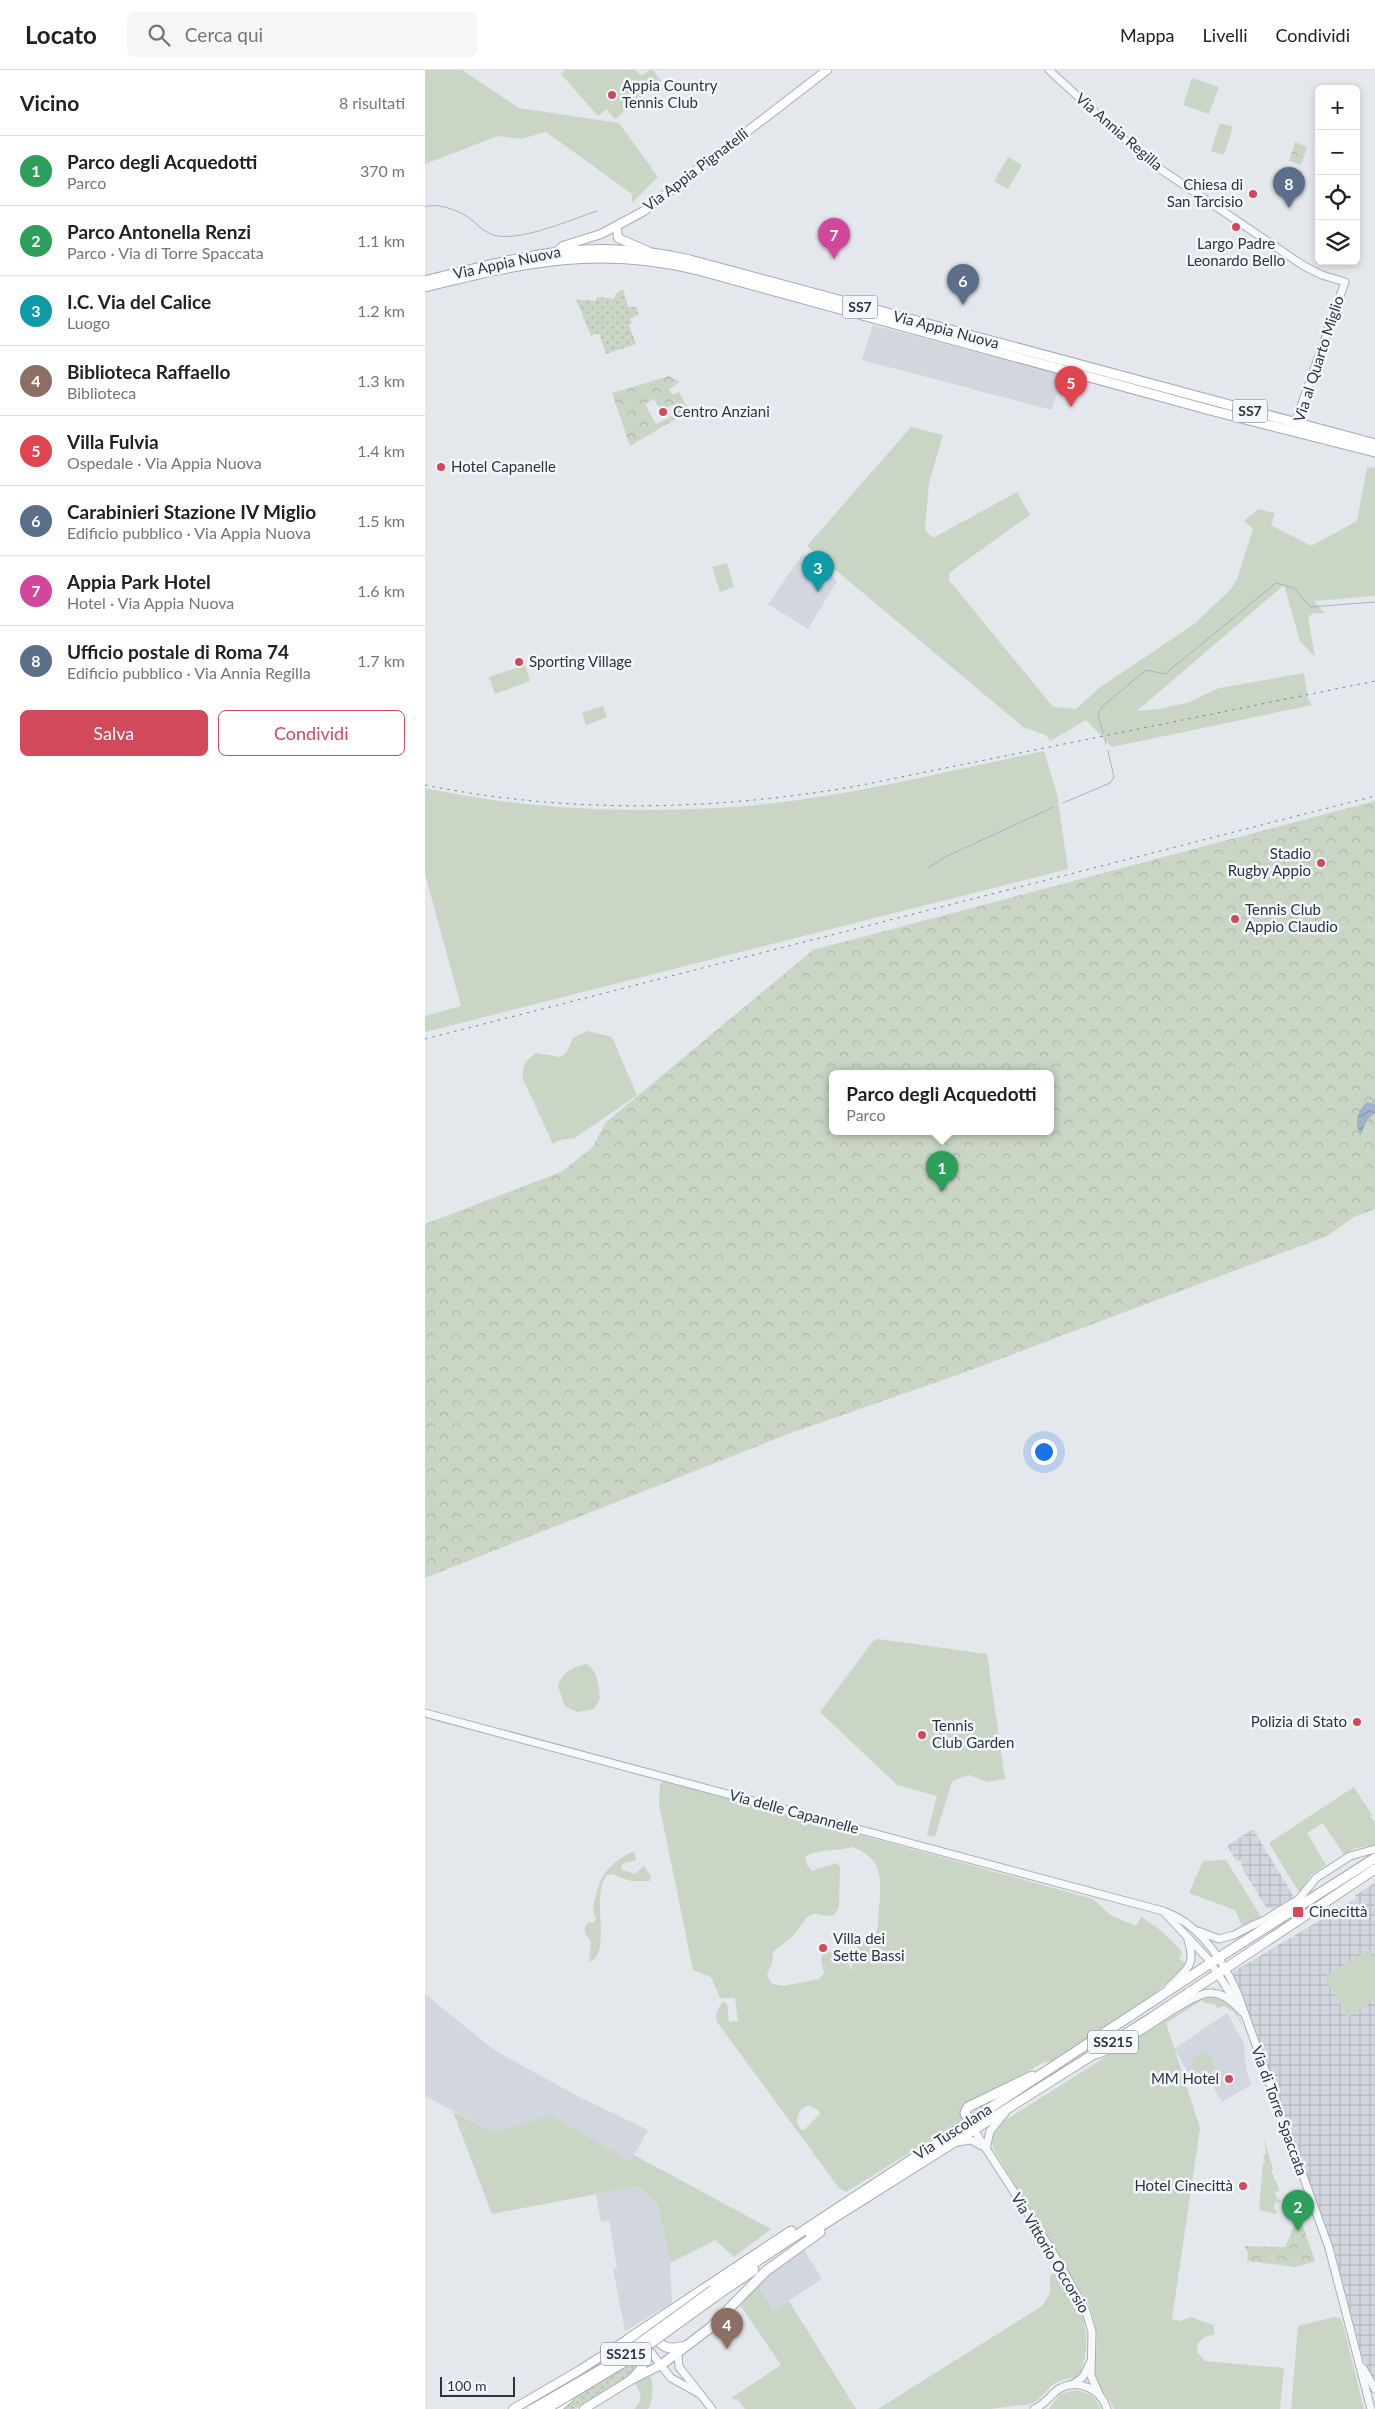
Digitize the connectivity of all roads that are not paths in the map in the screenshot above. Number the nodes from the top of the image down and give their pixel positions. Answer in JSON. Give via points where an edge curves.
{"nodes":[{"id":1,"x":827,"y":70,"type":"edge"},
{"id":2,"x":1049,"y":70,"type":"edge"},
{"id":3,"x":617,"y":227,"type":"junction"},
{"id":4,"x":652,"y":252,"type":"junction"},
{"id":5,"x":553,"y":256,"type":"junction"},
{"id":6,"x":425,"y":281,"type":"edge"},
{"id":7,"x":1345,"y":282,"type":"joint"},
{"id":8,"x":425,"y":287,"type":"edge"},
{"id":9,"x":1295,"y":423,"type":"junction"},
{"id":10,"x":1301,"y":434,"type":"junction"},
{"id":11,"x":1375,"y":444,"type":"edge"},
{"id":12,"x":1375,"y":452,"type":"edge"},
{"id":13,"x":425,"y":1713,"type":"edge"},
{"id":14,"x":1375,"y":1849,"type":"edge"},
{"id":15,"x":1375,"y":1858,"type":"edge"},
{"id":16,"x":1375,"y":1869,"type":"edge"},
{"id":17,"x":1163,"y":1911,"type":"junction"},
{"id":18,"x":1182,"y":1921,"type":"junction"},
{"id":19,"x":1188,"y":1937,"type":"junction"},
{"id":20,"x":1220,"y":1957,"type":"junction"},
{"id":21,"x":1211,"y":1963,"type":"junction"},
{"id":22,"x":1224,"y":1972,"type":"junction"},
{"id":23,"x":1154,"y":2001,"type":"junction"},
{"id":24,"x":1244,"y":2014,"type":"junction"},
{"id":25,"x":1089,"y":2057,"type":"junction"},
{"id":26,"x":1008,"y":2109,"type":"junction"},
{"id":27,"x":972,"y":2126,"type":"junction"},
{"id":28,"x":952,"y":2144,"type":"junction"},
{"id":29,"x":987,"y":2149,"type":"junction"},
{"id":30,"x":869,"y":2186,"type":"junction"},
{"id":31,"x":865,"y":2200,"type":"junction"},
{"id":32,"x":715,"y":2293,"type":"junction"},
{"id":33,"x":654,"y":2322,"type":"junction"},
{"id":34,"x":628,"y":2339,"type":"junction"},
{"id":35,"x":646,"y":2346,"type":"junction"},
{"id":36,"x":688,"y":2346,"type":"junction"},
{"id":37,"x":678,"y":2353,"type":"junction"},
{"id":38,"x":1358,"y":2358,"type":"junction"},
{"id":39,"x":1090,"y":2363,"type":"junction"},
{"id":40,"x":661,"y":2365,"type":"junction"},
{"id":41,"x":629,"y":2381,"type":"junction"},
{"id":42,"x":1072,"y":2385,"type":"junction"},
{"id":43,"x":1375,"y":2389,"type":"edge"},
{"id":44,"x":572,"y":2394,"type":"junction"},
{"id":45,"x":700,"y":2394,"type":"junction"},
{"id":46,"x":1100,"y":2396,"type":"junction"},
{"id":47,"x":1049,"y":2399,"type":"junction"},
{"id":48,"x":513,"y":2409,"type":"edge"},
{"id":49,"x":533,"y":2409,"type":"edge"},
{"id":50,"x":546,"y":2409,"type":"edge"},
{"id":51,"x":555,"y":2409,"type":"edge"},
{"id":52,"x":584,"y":2409,"type":"edge"},
{"id":53,"x":712,"y":2409,"type":"edge"},
{"id":54,"x":1034,"y":2409,"type":"edge"},
{"id":55,"x":1044,"y":2409,"type":"edge"},
{"id":56,"x":1107,"y":2409,"type":"edge"},
{"id":57,"x":1371,"y":2409,"type":"edge"}],
"edges":[{"from":1,"to":3,"type":"main road","name":"Via Appia Pignatelli","via":[[652,205]]},
{"from":2,"to":7,"type":"street","name":"Via Annia Regilla","via":[[1160,170],[1304,266]]},
{"from":3,"to":4,"type":"main road","via":[[619,239]]},
{"from":3,"to":5,"type":"main road","name":"Via Appia Pignatelli","via":[[563,246]]},
{"from":4,"to":5,"type":"main road","name":"Via Appia Nuova","number":"SS7","via":[[598,249]]},
{"from":4,"to":9,"type":"main road","name":"Via Appia Nuova","number":"SS7"},
{"from":5,"to":6,"type":"main road","name":"Via Appia Nuova","number":"SS7","via":[[528,255]]},
{"from":5,"to":8,"type":"main road","name":"Via Appia Nuova","number":"SS7"},
{"from":5,"to":10,"type":"main road","name":"Via Appia Nuova","number":"SS7","via":[[651,260],[688,267]]},
{"from":7,"to":9,"type":"street","name":"Via al Quarto Miglio"},
{"from":9,"to":10,"type":"main road","name":"Via al Quarto Miglio"},
{"from":9,"to":11,"type":"main road","name":"Via Appia Nuova","number":"SS7"},
{"from":10,"to":12,"type":"main road","name":"Via Appia Nuova","number":"SS7"},
{"from":13,"to":17,"type":"street","name":"Via delle Capannelle"},
{"from":14,"to":18,"type":"street","via":[[1352,1855],[1313,1881],[1304,1896],[1263,1922],[1229,1937],[1219,1939],[1203,1934]]},
{"from":15,"to":20,"type":"main road","number":"SS215"},
{"from":16,"to":22,"type":"main road","name":"Via Tuscolana","number":"SS215"},
{"from":17,"to":18,"type":"street","name":"Via delle Capannelle"},
{"from":17,"to":19,"type":"street"},
{"from":18,"to":20,"type":"street","name":"Via delle Capannelle"},
{"from":19,"to":21,"type":"street"},
{"from":19,"to":23,"type":"street","via":[[1193,1955],[1190,1966]]},
{"from":20,"to":21,"type":"main road","number":"SS215"},
{"from":20,"to":22,"type":"street","name":"Via delle Capannelle"},
{"from":21,"to":22,"type":"street"},
{"from":21,"to":23,"type":"main road","number":"SS215"},
{"from":22,"to":24,"type":"street","name":"Via di Torre Spaccata"},
{"from":22,"to":24,"type":"street","name":"Via di Torre Spaccata"},
{"from":22,"to":25,"type":"main road","name":"Via Tuscolana","number":"SS215"},
{"from":23,"to":27,"type":"main road","number":"SS215","via":[[1063,2061],[969,2107],[965,2112]]},
{"from":24,"to":25,"type":"street","name":"Via Tuscolana","via":[[1224,1996],[1203,1994],[1111,2050]]},
{"from":24,"to":38,"type":"street","name":"Via di Torre Spaccata","via":[[1329,2248]]},
{"from":25,"to":26,"type":"main road","name":"Via Tuscolana","number":"SS215"},
{"from":26,"to":27,"type":"main road","name":"Via Tuscolana","number":"SS215"},
{"from":26,"to":29,"type":"street","via":[[990,2131]]},
{"from":27,"to":28,"type":"main road","name":"Via Tuscolana","number":"SS215"},
{"from":27,"to":29,"type":"street","name":"Via Vittorio Occorsio"},
{"from":27,"to":30,"type":"main road","name":"Via Tuscolana","number":"SS215"},
{"from":28,"to":29,"type":"street","via":[[971,2140]]},
{"from":28,"to":31,"type":"main road","name":"Via Tuscolana","number":"SS215"},
{"from":29,"to":39,"type":"street","name":"Via Vittorio Occorsio","via":[[1086,2311],[1092,2332]]},
{"from":30,"to":32,"type":"main road","name":"Via Tuscolana","number":"SS215"},
{"from":30,"to":33,"type":"main road","via":[[831,2205]]},
{"from":31,"to":32,"type":"main road","name":"Via Tuscolana","number":"SS215"},
{"from":31,"to":36,"type":"main road","via":[[766,2271],[723,2316]]},
{"from":32,"to":44,"type":"main road","name":"Via Tuscolana","number":"SS215","bridge":true,"via":[[626,2361]]},
{"from":32,"to":49,"type":"main road","name":"Via Tuscolana","number":"SS215","bridge":true,"via":[[611,2364]]},
{"from":33,"to":34,"type":"main road"},
{"from":33,"to":36,"type":"main road","via":[[652,2333],[661,2345],[670,2349]]},
{"from":34,"to":35,"type":"main road","via":[[635,2338]]},
{"from":34,"to":48,"type":"main road"},
{"from":35,"to":40,"type":"street"},
{"from":35,"to":41,"type":"main road","via":[[643,2367]]},
{"from":36,"to":37,"type":"main road"},
{"from":37,"to":40,"type":"main road"},
{"from":37,"to":45,"type":"street","via":[[679,2367]]},
{"from":38,"to":43,"type":"street"},
{"from":38,"to":57,"type":"street","name":"Via di Torre Spaccata"},
{"from":39,"to":42,"type":"street","via":[[1083,2377]]},
{"from":39,"to":46,"type":"street","name":"Via Vittorio Occorsio","via":[[1091,2376]]},
{"from":40,"to":41,"type":"main road"},
{"from":40,"to":45,"type":"street","via":[[675,2381]]},
{"from":41,"to":52,"type":"main road"},
{"from":42,"to":46,"type":"street","via":[[1089,2388]]},
{"from":42,"to":47,"type":"street"},
{"from":44,"to":50,"type":"main road","name":"Via Tuscolana","number":"SS215","bridge":true},
{"from":44,"to":51,"type":"main road","bridge":true},
{"from":45,"to":53,"type":"street"},
{"from":46,"to":56,"type":"street","name":"Via Vittorio Occorsio"},
{"from":47,"to":54,"type":"street"},
{"from":47,"to":55,"type":"street"}]}
